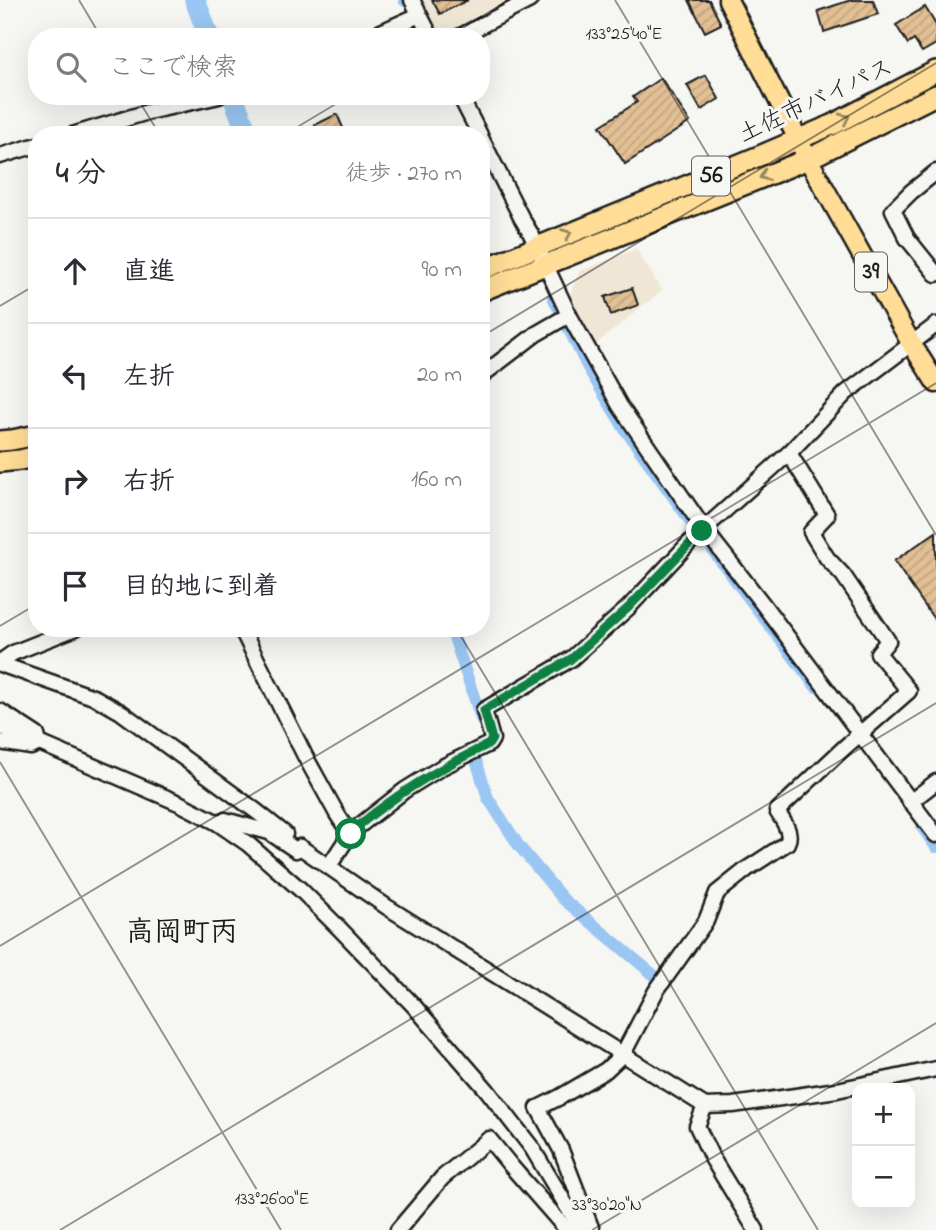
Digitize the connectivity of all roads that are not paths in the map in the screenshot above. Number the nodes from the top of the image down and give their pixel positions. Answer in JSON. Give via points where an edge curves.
{"nodes":[{"id":1,"x":412,"y":0,"type":"edge"},
{"id":2,"x":530,"y":0,"type":"edge"},
{"id":3,"x":728,"y":0,"type":"edge"},
{"id":4,"x":419,"y":15,"type":"junction"},
{"id":5,"x":390,"y":28,"type":"edge"},
{"id":6,"x":426,"y":28,"type":"edge"},
{"id":7,"x":476,"y":28,"type":"edge"},
{"id":8,"x":936,"y":71,"type":"edge"},
{"id":9,"x":936,"y":95,"type":"edge"},
{"id":10,"x":181,"y":105,"type":"edge"},
{"id":11,"x":465,"y":105,"type":"edge"},
{"id":12,"x":103,"y":126,"type":"edge"},
{"id":13,"x":476,"y":126,"type":"edge"},
{"id":14,"x":798,"y":139,"type":"junction"},
{"id":15,"x":28,"y":149,"type":"edge"},
{"id":16,"x":490,"y":154,"type":"edge"},
{"id":17,"x":0,"y":156,"type":"edge"},
{"id":18,"x":808,"y":159,"type":"junction"},
{"id":19,"x":936,"y":172,"type":"edge"},
{"id":20,"x":541,"y":256,"type":"junction"},
{"id":21,"x":490,"y":268,"type":"edge"},
{"id":22,"x":936,"y":274,"type":"edge"},
{"id":23,"x":490,"y":286,"type":"edge"},
{"id":24,"x":564,"y":317,"type":"junction"},
{"id":25,"x":936,"y":325,"type":"edge"},
{"id":26,"x":911,"y":343,"type":"junction"},
{"id":27,"x":490,"y":369,"type":"edge"},
{"id":28,"x":936,"y":383,"type":"edge"},
{"id":29,"x":28,"y":437,"type":"edge"},
{"id":30,"x":0,"y":441,"type":"edge"},
{"id":31,"x":789,"y":453,"type":"junction"},
{"id":32,"x":28,"y":458,"type":"edge"},
{"id":33,"x":0,"y":462,"type":"edge"},
{"id":34,"x":701,"y":532,"type":"junction"},
{"id":35,"x":53,"y":637,"type":"edge"},
{"id":36,"x":246,"y":637,"type":"edge"},
{"id":37,"x":0,"y":663,"type":"edge"},
{"id":38,"x":0,"y":711,"type":"edge"},
{"id":39,"x":0,"y":726,"type":"edge"},
{"id":40,"x":858,"y":737,"type":"junction"},
{"id":41,"x":0,"y":742,"type":"edge"},
{"id":42,"x":39,"y":743,"type":"junction"},
{"id":43,"x":936,"y":782,"type":"edge"},
{"id":44,"x":910,"y":802,"type":"junction"},
{"id":45,"x":216,"y":822,"type":"junction"},
{"id":46,"x":350,"y":833,"type":"junction"},
{"id":47,"x":936,"y":835,"type":"edge"},
{"id":48,"x":300,"y":847,"type":"junction"},
{"id":49,"x":329,"y":866,"type":"junction"},
{"id":50,"x":623,"y":1054,"type":"junction"},
{"id":51,"x":935,"y":1073,"type":"edge"},
{"id":52,"x":705,"y":1106,"type":"junction"},
{"id":53,"x":398,"y":1230,"type":"edge"},
{"id":54,"x":567,"y":1230,"type":"edge"},
{"id":55,"x":581,"y":1230,"type":"edge"},
{"id":56,"x":592,"y":1230,"type":"edge"},
{"id":57,"x":757,"y":1230,"type":"edge"}],
"edges":[{"from":1,"to":4,"type":"street"},
{"from":2,"to":7,"type":"street"},
{"from":3,"to":14,"type":"main road","number":"39"},
{"from":4,"to":5,"type":"street"},
{"from":4,"to":6,"type":"street"},
{"from":14,"to":8,"type":"highway","name":"土佐市バイパス","number":"56","one_way":true},
{"from":9,"to":18,"type":"highway","name":"土佐市バイパス","number":"56"},
{"from":10,"to":12,"type":"street"},
{"from":11,"to":13,"type":"street"},
{"from":14,"to":18,"type":"main road","number":"39"},
{"from":20,"to":14,"type":"highway","name":"土佐市バイパス","number":"56","one_way":true},
{"from":15,"to":17,"type":"street"},
{"from":16,"to":20,"type":"street"},
{"from":18,"to":20,"type":"highway","name":"土佐市バイパス","number":"56","one_way":true},
{"from":18,"to":26,"type":"main road","number":"39"},
{"from":19,"to":22,"type":"street","via":[[893,210],[907,238]]},
{"from":20,"to":21,"type":"highway","name":"土佐市バイパス","number":"56"},
{"from":20,"to":23,"type":"highway","name":"土佐市バイパス","number":"56"},
{"from":20,"to":24,"type":"street"},
{"from":24,"to":27,"type":"street"},
{"from":24,"to":34,"type":"street"},
{"from":25,"to":26,"type":"street"},
{"from":26,"to":28,"type":"main road","number":"39"},
{"from":26,"to":31,"type":"street","via":[[846,393]]},
{"from":29,"to":30,"type":"highway"},
{"from":31,"to":34,"type":"street"},
{"from":31,"to":40,"type":"street","via":[[827,515],[811,532],[888,641],[878,653],[909,691]]},
{"from":32,"to":33,"type":"highway"},
{"from":34,"to":40,"type":"street"},
{"from":34,"to":46,"type":"street","via":[[571,659],[484,710],[492,739],[489,744],[405,790]]},
{"from":35,"to":37,"type":"street"},
{"from":36,"to":46,"type":"street"},
{"from":37,"to":48,"type":"street","via":[[96,698],[121,712]]},
{"from":38,"to":42,"type":"street","via":[[37,735]]},
{"from":39,"to":42,"type":"street"},
{"from":40,"to":44,"type":"street"},
{"from":40,"to":50,"type":"street","via":[[777,811],[789,833],[788,842],[717,893],[706,921],[656,992]]},
{"from":41,"to":42,"type":"street","via":[[31,747]]},
{"from":42,"to":45,"type":"street"},
{"from":43,"to":44,"type":"street"},
{"from":44,"to":47,"type":"street"},
{"from":45,"to":48,"type":"street","via":[[225,820],[269,832],[296,850]]},
{"from":45,"to":55,"type":"street","via":[[301,890],[423,1017],[532,1148]]},
{"from":46,"to":49,"type":"street"},
{"from":48,"to":49,"type":"street"},
{"from":49,"to":50,"type":"street"},
{"from":50,"to":52,"type":"street"},
{"from":50,"to":56,"type":"street","via":[[606,1070],[538,1108],[561,1150]]},
{"from":51,"to":52,"type":"street"},
{"from":52,"to":57,"type":"street","via":[[697,1126]]},
{"from":53,"to":54,"type":"street","via":[[442,1178],[489,1139]]}]}
